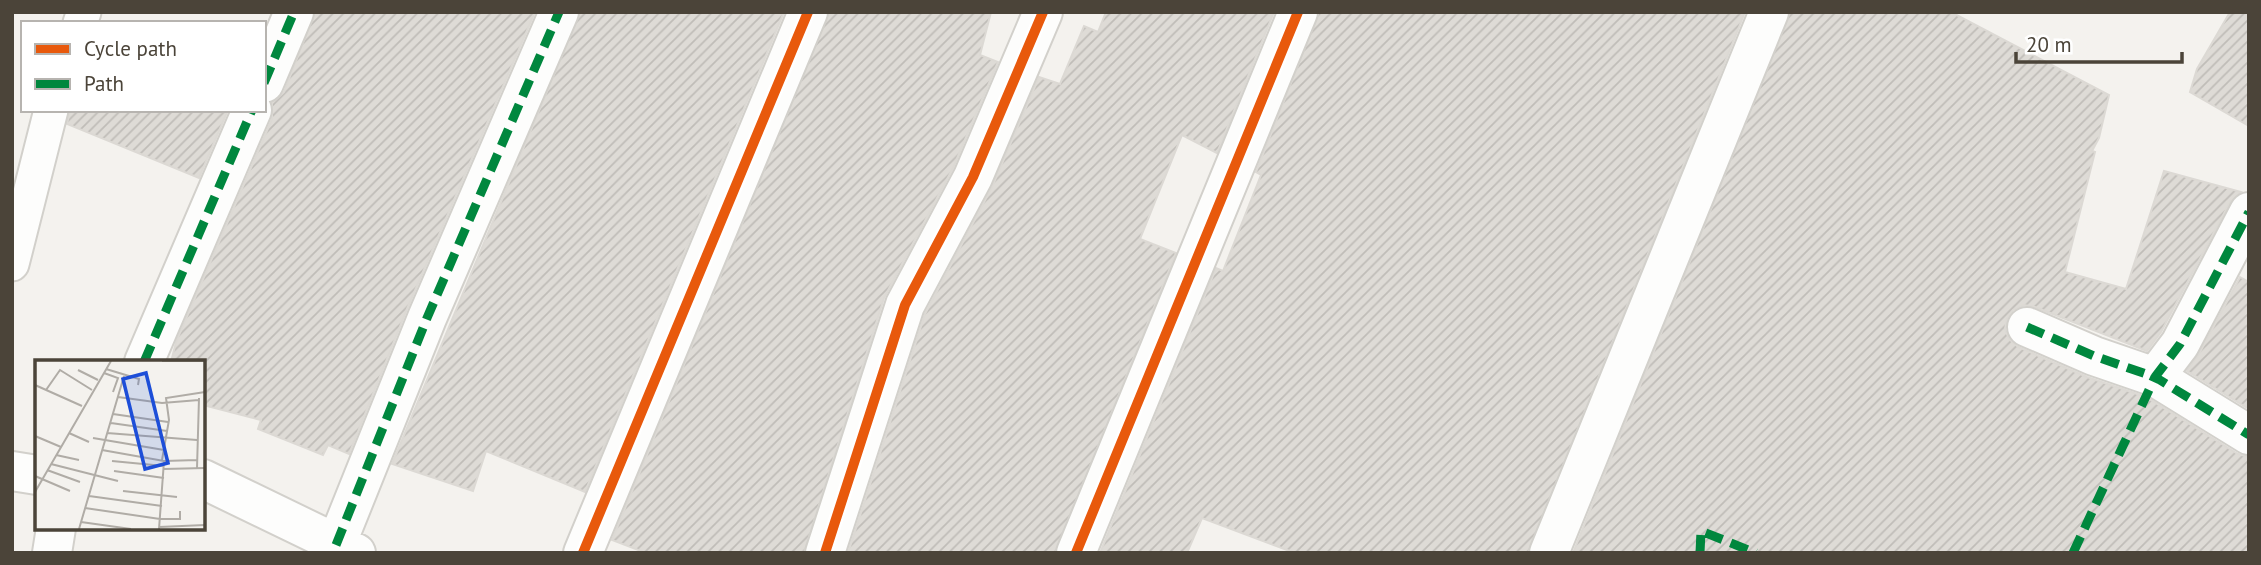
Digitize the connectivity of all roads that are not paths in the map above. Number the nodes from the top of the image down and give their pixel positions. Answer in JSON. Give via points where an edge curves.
{"nodes":[{"id":1,"x":294,"y":12,"type":"edge"},
{"id":2,"x":559,"y":12,"type":"edge"},
{"id":3,"x":808,"y":12,"type":"edge"},
{"id":4,"x":1043,"y":12,"type":"edge"},
{"id":5,"x":1298,"y":12,"type":"edge"},
{"id":6,"x":1769,"y":12,"type":"edge"},
{"id":7,"x":266,"y":78,"type":"edge"},
{"id":8,"x":50,"y":112,"type":"edge"},
{"id":9,"x":251,"y":112,"type":"edge"},
{"id":10,"x":2249,"y":212,"type":"edge"},
{"id":11,"x":12,"y":264,"type":"edge"},
{"id":12,"x":2027,"y":327,"type":"dead end"},
{"id":13,"x":146,"y":360,"type":"edge"},
{"id":14,"x":2155,"y":377,"type":"junction"},
{"id":15,"x":2249,"y":435,"type":"edge"},
{"id":16,"x":12,"y":471,"type":"edge"},
{"id":17,"x":35,"y":475,"type":"edge"},
{"id":18,"x":205,"y":480,"type":"edge"},
{"id":19,"x":56,"y":530,"type":"edge"},
{"id":20,"x":346,"y":549,"type":"edge"},
{"id":21,"x":52,"y":553,"type":"edge"},
{"id":22,"x":583,"y":553,"type":"edge"},
{"id":23,"x":825,"y":553,"type":"edge"},
{"id":24,"x":1076,"y":553,"type":"edge"},
{"id":25,"x":1549,"y":553,"type":"edge"}],
"edges":[{"from":1,"to":7,"type":"street"},
{"from":2,"to":20,"type":"street","via":[[427,318]]},
{"from":3,"to":22,"type":"street"},
{"from":4,"to":23,"type":"street","via":[[973,177],[905,305]]},
{"from":5,"to":24,"type":"street"},
{"from":6,"to":25,"type":"street"},
{"from":8,"to":11,"type":"lane"},
{"from":9,"to":13,"type":"street"},
{"from":10,"to":14,"type":"street","via":[[2180,344]]},
{"from":12,"to":14,"type":"street"},
{"from":14,"to":15,"type":"street"},
{"from":16,"to":17,"type":"street"},
{"from":18,"to":20,"type":"street"},
{"from":19,"to":21,"type":"street"}]}
